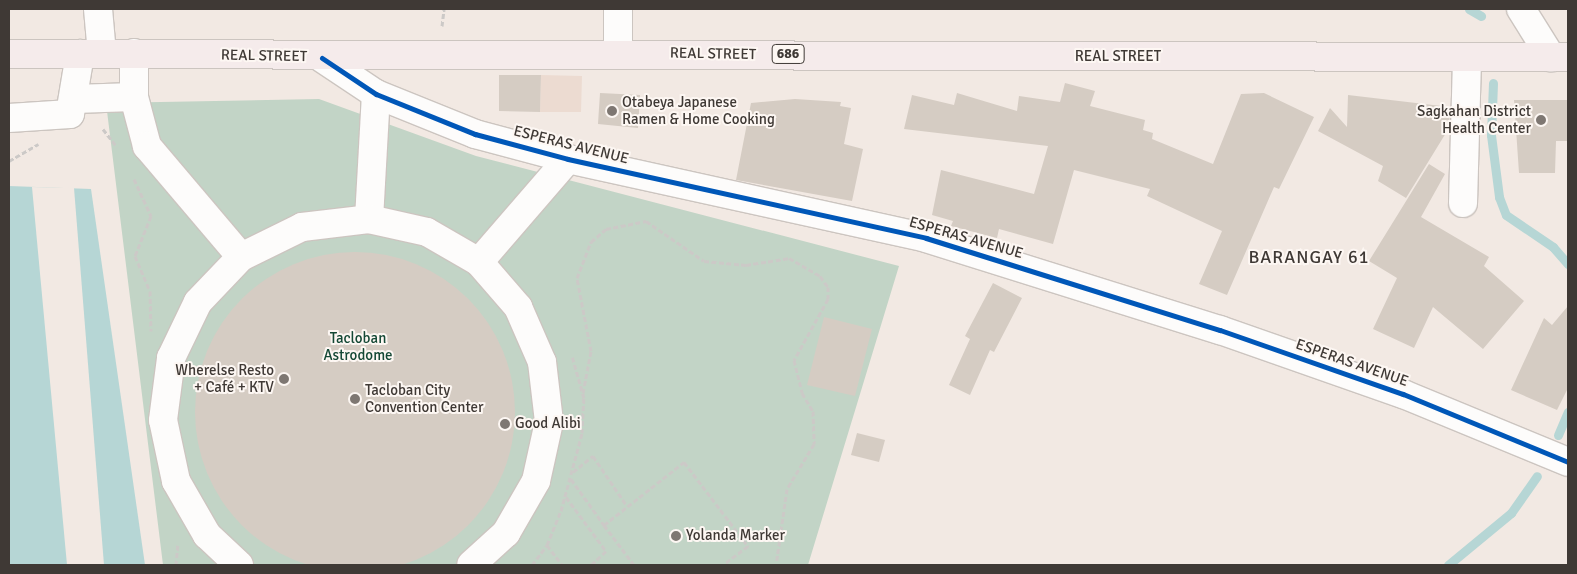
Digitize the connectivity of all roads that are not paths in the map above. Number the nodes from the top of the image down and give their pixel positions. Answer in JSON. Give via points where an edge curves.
{"nodes":[{"id":1,"x":98,"y":9,"type":"edge"},
{"id":2,"x":618,"y":9,"type":"edge"},
{"id":3,"x":1532,"y":13,"type":"edge"},
{"id":4,"x":618,"y":52,"type":"junction"},
{"id":5,"x":134,"y":53,"type":"junction"},
{"id":6,"x":9,"y":54,"type":"edge"},
{"id":7,"x":91,"y":54,"type":"junction"},
{"id":8,"x":1467,"y":57,"type":"junction"},
{"id":9,"x":1560,"y":57,"type":"edge"},
{"id":10,"x":322,"y":58,"type":"junction"},
{"id":11,"x":376,"y":94,"type":"junction"},
{"id":12,"x":134,"y":97,"type":"junction"},
{"id":13,"x":74,"y":99,"type":"junction"},
{"id":14,"x":9,"y":118,"type":"edge"},
{"id":15,"x":568,"y":159,"type":"junction"},
{"id":16,"x":1463,"y":203,"type":"dead end"},
{"id":17,"x":368,"y":219,"type":"junction"},
{"id":18,"x":241,"y":257,"type":"junction"},
{"id":19,"x":478,"y":262,"type":"junction"},
{"id":20,"x":1568,"y":462,"type":"edge"},
{"id":21,"x":239,"y":565,"type":"edge"},
{"id":22,"x":472,"y":565,"type":"edge"}],
"edges":[{"from":1,"to":7,"type":"street"},
{"from":2,"to":4,"type":"street"},
{"from":3,"to":9,"type":"street"},
{"from":4,"to":8,"type":"main road","name":"REAL STREET","number":"686"},
{"from":4,"to":10,"type":"main road","name":"REAL STREET","number":"686"},
{"from":5,"to":7,"type":"main road","name":"REAL STREET","number":"686"},
{"from":5,"to":10,"type":"main road","name":"REAL STREET","number":"686"},
{"from":5,"to":12,"type":"street"},
{"from":6,"to":7,"type":"main road","name":"REAL STREET","number":"686"},
{"from":7,"to":13,"type":"street"},
{"from":8,"to":9,"type":"main road","name":"REAL STREET","number":"686"},
{"from":8,"to":16,"type":"street"},
{"from":10,"to":11,"type":"street","name":"ESPERAS AVENUE"},
{"from":11,"to":15,"type":"street","name":"ESPERAS AVENUE","via":[[475,134]]},
{"from":11,"to":17,"type":"street"},
{"from":12,"to":13,"type":"street"},
{"from":12,"to":18,"type":"street","via":[[147,146]]},
{"from":13,"to":14,"type":"street","via":[[70,114],[61,118]]},
{"from":15,"to":19,"type":"street"},
{"from":15,"to":20,"type":"street","name":"ESPERAS AVENUE","via":[[926,238],[1229,333],[1403,394]]},
{"from":17,"to":18,"type":"street","via":[[302,227]]},
{"from":17,"to":19,"type":"street","via":[[427,232]]},
{"from":18,"to":21,"type":"street","via":[[198,302],[183,329],[165,389],[164,420],[176,481],[189,509],[207,535]]},
{"from":19,"to":22,"type":"street","via":[[518,307],[533,333],[548,392],[549,422],[536,481],[523,508],[506,533]]}]}
